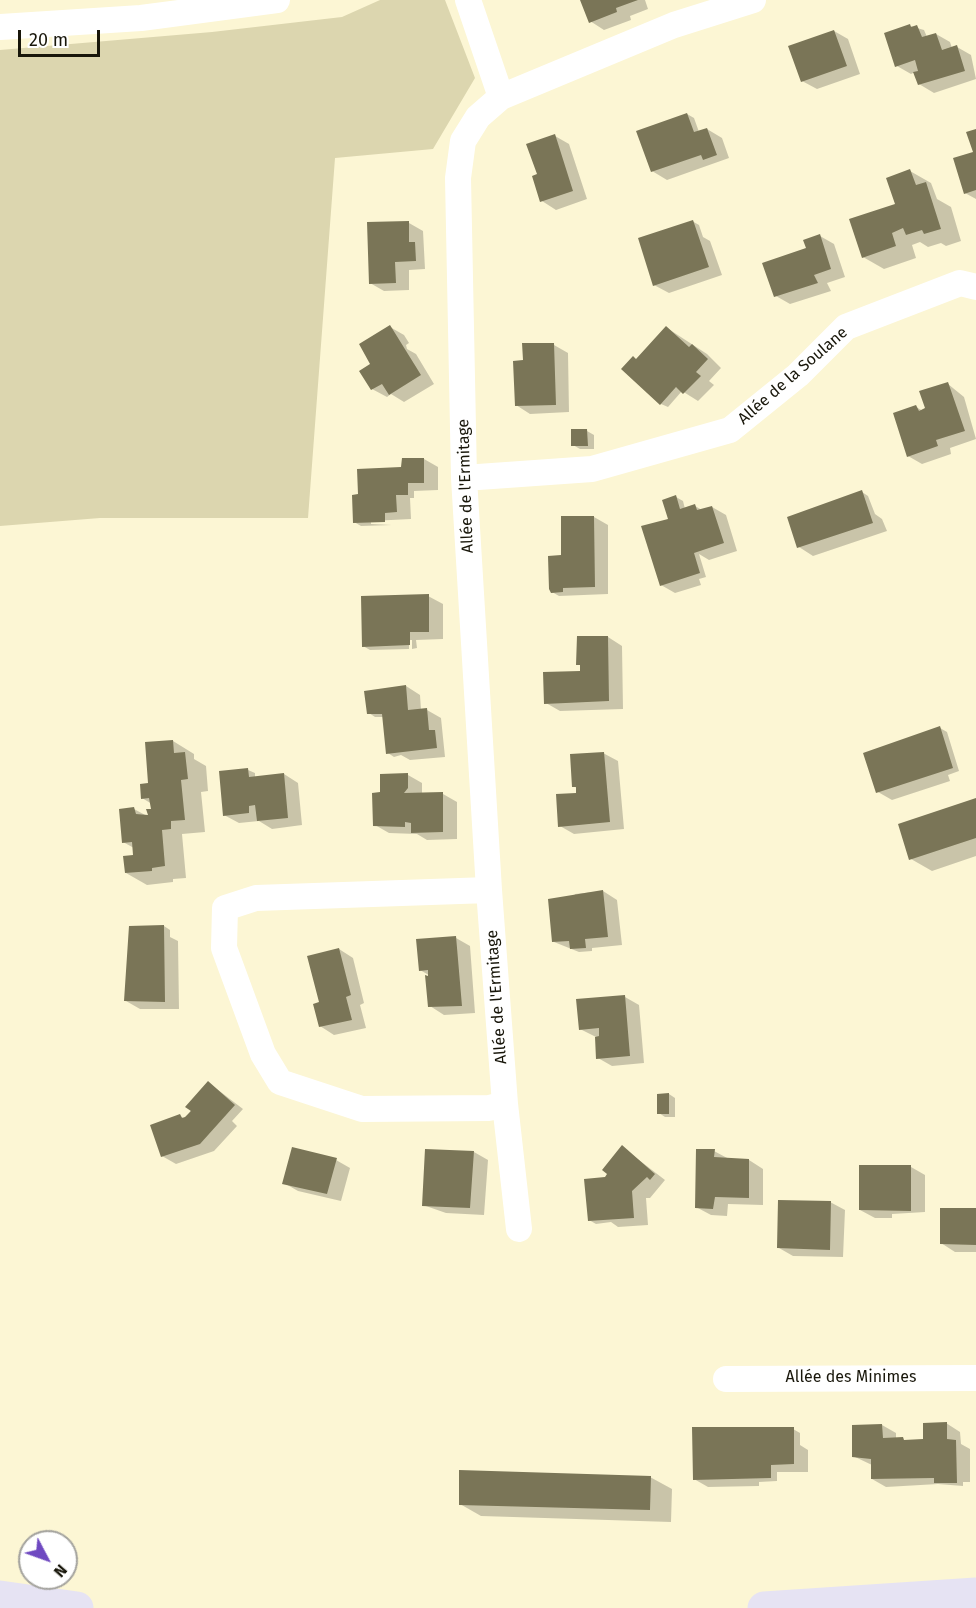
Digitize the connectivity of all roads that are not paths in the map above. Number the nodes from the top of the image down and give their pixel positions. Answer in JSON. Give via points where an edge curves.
{"nodes":[{"id":1,"x":277,"y":0,"type":"edge"},
{"id":2,"x":468,"y":0,"type":"edge"},
{"id":3,"x":753,"y":0,"type":"edge"},
{"id":4,"x":0,"y":27,"type":"edge"},
{"id":5,"x":501,"y":97,"type":"junction"},
{"id":6,"x":976,"y":287,"type":"edge"},
{"id":7,"x":464,"y":478,"type":"junction"},
{"id":8,"x":489,"y":890,"type":"junction"},
{"id":9,"x":505,"y":1104,"type":"junction"},
{"id":10,"x":519,"y":1229,"type":"dead end"},
{"id":11,"x":976,"y":1378,"type":"edge"},
{"id":12,"x":726,"y":1379,"type":"dead end"},
{"id":13,"x":976,"y":1594,"type":"edge"},
{"id":14,"x":0,"y":1597,"type":"edge"},
{"id":15,"x":77,"y":1608,"type":"edge"},
{"id":16,"x":764,"y":1608,"type":"edge"}],
"edges":[{"from":1,"to":4,"type":"street","via":[[141,18]]},
{"from":2,"to":5,"type":"street"},
{"from":3,"to":5,"type":"street","name":"Allée de l'Ermitage","via":[[674,25]]},
{"from":5,"to":7,"type":"street","name":"Allée de l'Ermitage","via":[[478,117],[462,141],[458,178]]},
{"from":6,"to":7,"type":"street","name":"Allée de la Soulane","via":[[960,283],[846,327],[798,375],[730,430],[592,469]]},
{"from":7,"to":8,"type":"street","name":"Allée de l'Ermitage"},
{"from":8,"to":9,"type":"street","name":"Allée de l'Ermitage"},
{"from":8,"to":9,"type":"street","via":[[256,898],[225,908],[224,948],[263,1054],[280,1082],[362,1109],[489,1108]]},
{"from":9,"to":10,"type":"street","name":"Allée de l'Ermitage"},
{"from":11,"to":12,"type":"street","name":"Allée des Minimes"},
{"from":13,"to":16,"type":"main road"},
{"from":14,"to":15,"type":"main road"}]}
